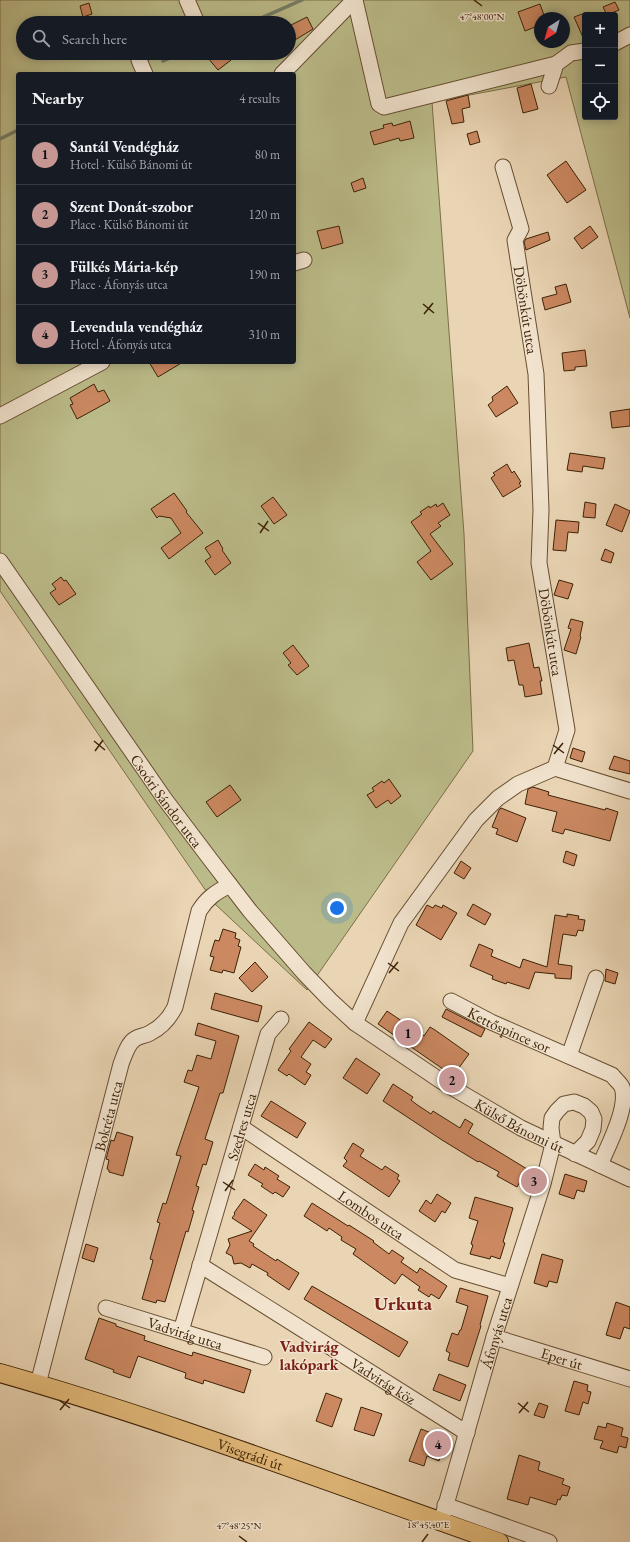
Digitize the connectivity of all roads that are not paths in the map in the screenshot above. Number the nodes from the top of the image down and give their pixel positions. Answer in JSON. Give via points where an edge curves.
{"nodes":[{"id":1,"x":187,"y":0,"type":"edge"},
{"id":2,"x":354,"y":0,"type":"edge"},
{"id":3,"x":194,"y":16,"type":"edge"},
{"id":4,"x":630,"y":35,"type":"edge"},
{"id":5,"x":618,"y":41,"type":"edge"},
{"id":6,"x":582,"y":52,"type":"edge"},
{"id":7,"x":139,"y":60,"type":"edge"},
{"id":8,"x":296,"y":60,"type":"edge"},
{"id":9,"x":296,"y":60,"type":"edge"},
{"id":10,"x":556,"y":64,"type":"junction"},
{"id":11,"x":144,"y":72,"type":"edge"},
{"id":12,"x":284,"y":72,"type":"edge"},
{"id":13,"x":549,"y":86,"type":"dead end"},
{"id":14,"x":502,"y":167,"type":"dead end"},
{"id":15,"x":98,"y":364,"type":"edge"},
{"id":16,"x":0,"y":416,"type":"edge"},
{"id":17,"x":0,"y":561,"type":"edge"},
{"id":18,"x":555,"y":768,"type":"junction"},
{"id":19,"x":630,"y":791,"type":"edge"},
{"id":20,"x":230,"y":885,"type":"junction"},
{"id":21,"x":596,"y":978,"type":"dead end"},
{"id":22,"x":451,"y":1001,"type":"dead end"},
{"id":23,"x":281,"y":1019,"type":"dead end"},
{"id":24,"x":355,"y":1023,"type":"junction"},
{"id":25,"x":569,"y":1056,"type":"junction"},
{"id":26,"x":241,"y":1127,"type":"junction"},
{"id":27,"x":553,"y":1144,"type":"junction"},
{"id":28,"x":575,"y":1154,"type":"junction"},
{"id":29,"x":600,"y":1165,"type":"junction"},
{"id":30,"x":630,"y":1179,"type":"edge"},
{"id":31,"x":200,"y":1265,"type":"junction"},
{"id":32,"x":510,"y":1286,"type":"junction"},
{"id":33,"x":106,"y":1308,"type":"dead end"},
{"id":34,"x":180,"y":1331,"type":"junction"},
{"id":35,"x":494,"y":1337,"type":"junction"},
{"id":36,"x":264,"y":1357,"type":"dead end"},
{"id":37,"x":0,"y":1372,"type":"edge"},
{"id":38,"x":630,"y":1379,"type":"edge"},
{"id":39,"x":38,"y":1384,"type":"junction"},
{"id":40,"x":466,"y":1433,"type":"junction"},
{"id":41,"x":443,"y":1514,"type":"junction"},
{"id":42,"x":498,"y":1542,"type":"edge"},
{"id":43,"x":549,"y":1542,"type":"edge"}],
"edges":[{"from":1,"to":3,"type":"street"},
{"from":2,"to":9,"type":"street"},
{"from":2,"to":10,"type":"street","via":[[380,104],[384,107]]},
{"from":4,"to":5,"type":"street"},
{"from":6,"to":10,"type":"street","via":[[571,54]]},
{"from":7,"to":11,"type":"street"},
{"from":8,"to":12,"type":"street"},
{"from":10,"to":13,"type":"street"},
{"from":14,"to":18,"type":"street","name":"Döbönkút utca","via":[[521,230],[515,240],[536,374],[541,510],[539,563],[567,730]]},
{"from":15,"to":16,"type":"street"},
{"from":17,"to":20,"type":"street","name":"Csoóri Sándor utca","via":[[164,798]]},
{"from":18,"to":19,"type":"street"},
{"from":18,"to":24,"type":"street","via":[[518,784],[498,798],[476,820],[401,923]]},
{"from":20,"to":24,"type":"street","name":"Csoóri Sándor utca","via":[[304,973]]},
{"from":20,"to":39,"type":"street","name":"Bokréta utca","via":[[214,893],[199,911],[171,1016],[157,1029],[134,1040],[121,1064]]},
{"from":21,"to":25,"type":"street","name":"Kettőspince sor"},
{"from":22,"to":25,"type":"street","name":"Kettőspince sor","via":[[491,1022]]},
{"from":23,"to":26,"type":"street","name":"Szedres utca","via":[[268,1034]]},
{"from":24,"to":27,"type":"street","name":"Külső Bánomi út","via":[[441,1081]]},
{"from":25,"to":29,"type":"street","name":"Kettőspince sor","via":[[612,1075],[622,1085],[622,1109]]},
{"from":26,"to":31,"type":"street","name":"Szedres utca"},
{"from":26,"to":32,"type":"street","name":"Lombos utca","via":[[455,1270]]},
{"from":27,"to":28,"type":"street","name":"Külső Bánomi út"},
{"from":27,"to":28,"type":"street","via":[[550,1128],[557,1111],[564,1104],[574,1102],[584,1106],[594,1119],[593,1129],[588,1141]]},
{"from":27,"to":32,"type":"street","name":"Áfonyás utca","via":[[543,1184]]},
{"from":28,"to":29,"type":"street","name":"Külső Bánomi út"},
{"from":29,"to":30,"type":"street","name":"Külső Bánomi út"},
{"from":31,"to":34,"type":"street","name":"Szedres utca"},
{"from":31,"to":40,"type":"street","name":"Vadvirág köz"},
{"from":32,"to":35,"type":"street","name":"Áfonyás utca"},
{"from":33,"to":34,"type":"street","name":"Vadvirág utca"},
{"from":34,"to":36,"type":"street","name":"Vadvirág utca"},
{"from":35,"to":38,"type":"street","name":"Eper út"},
{"from":35,"to":40,"type":"street","name":"Áfonyás utca"},
{"from":37,"to":39,"type":"main road","name":"Visegrádi út"},
{"from":39,"to":41,"type":"main road","name":"Visegrádi út"},
{"from":40,"to":41,"type":"street","name":"Áfonyás utca"},
{"from":41,"to":42,"type":"main road","name":"Visegrádi út"},
{"from":41,"to":43,"type":"street","name":"Visegrádi út"}]}
